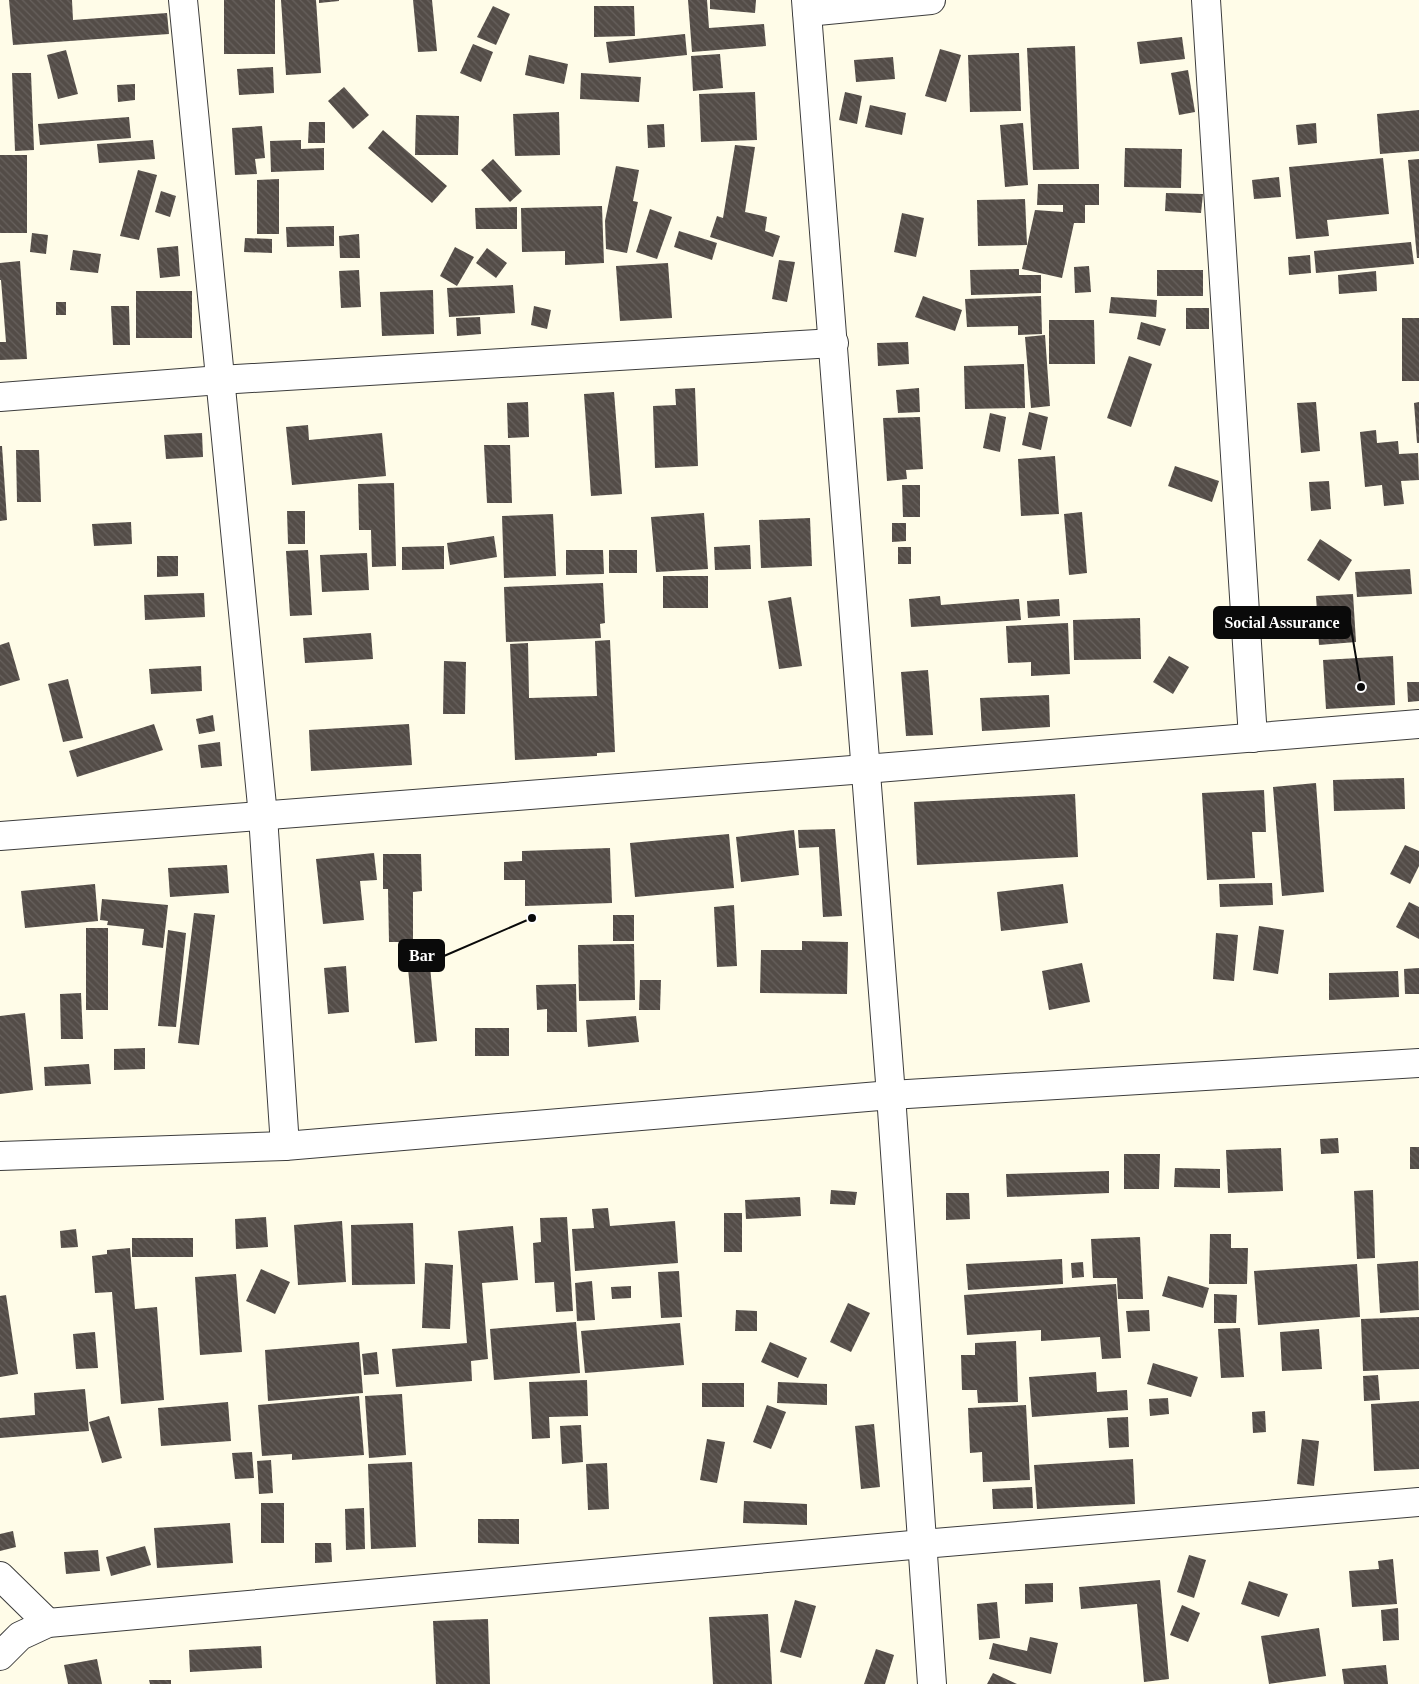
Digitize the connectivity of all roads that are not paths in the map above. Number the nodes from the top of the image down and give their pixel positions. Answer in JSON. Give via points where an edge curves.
{"nodes":[{"id":1,"x":183,"y":0,"type":"edge"},
{"id":2,"x":931,"y":0,"type":"edge"},
{"id":3,"x":1206,"y":0,"type":"edge"},
{"id":4,"x":807,"y":6,"type":"edge"},
{"id":5,"x":834,"y":343,"type":"junction"},
{"id":6,"x":220,"y":380,"type":"junction"},
{"id":7,"x":0,"y":397,"type":"edge"},
{"id":8,"x":1419,"y":724,"type":"edge"},
{"id":9,"x":1252,"y":738,"type":"junction"},
{"id":10,"x":865,"y":769,"type":"junction"},
{"id":11,"x":263,"y":816,"type":"junction"},
{"id":12,"x":0,"y":836,"type":"edge"},
{"id":13,"x":1419,"y":1063,"type":"edge"},
{"id":14,"x":891,"y":1095,"type":"junction"},
{"id":15,"x":285,"y":1146,"type":"junction"},
{"id":16,"x":0,"y":1156,"type":"edge"},
{"id":17,"x":1419,"y":1502,"type":"edge"},
{"id":18,"x":923,"y":1544,"type":"junction"},
{"id":19,"x":0,"y":1576,"type":"edge"},
{"id":20,"x":48,"y":1623,"type":"junction"},
{"id":21,"x":0,"y":1656,"type":"edge"},
{"id":22,"x":932,"y":1684,"type":"edge"}],
"edges":[{"from":1,"to":6,"type":"street"},
{"from":2,"to":4,"type":"street"},
{"from":3,"to":9,"type":"street"},
{"from":4,"to":5,"type":"street"},
{"from":5,"to":6,"type":"street"},
{"from":5,"to":10,"type":"street"},
{"from":6,"to":7,"type":"street"},
{"from":6,"to":11,"type":"street"},
{"from":8,"to":9,"type":"street"},
{"from":9,"to":10,"type":"street"},
{"from":10,"to":11,"type":"street"},
{"from":10,"to":14,"type":"street"},
{"from":11,"to":12,"type":"street"},
{"from":11,"to":15,"type":"street"},
{"from":13,"to":14,"type":"street"},
{"from":14,"to":15,"type":"street"},
{"from":14,"to":18,"type":"street"},
{"from":15,"to":16,"type":"street"},
{"from":17,"to":18,"type":"street"},
{"from":18,"to":20,"type":"street"},
{"from":18,"to":22,"type":"street"},
{"from":19,"to":20,"type":"street"},
{"from":20,"to":21,"type":"street","via":[[20,1636]]}]}
